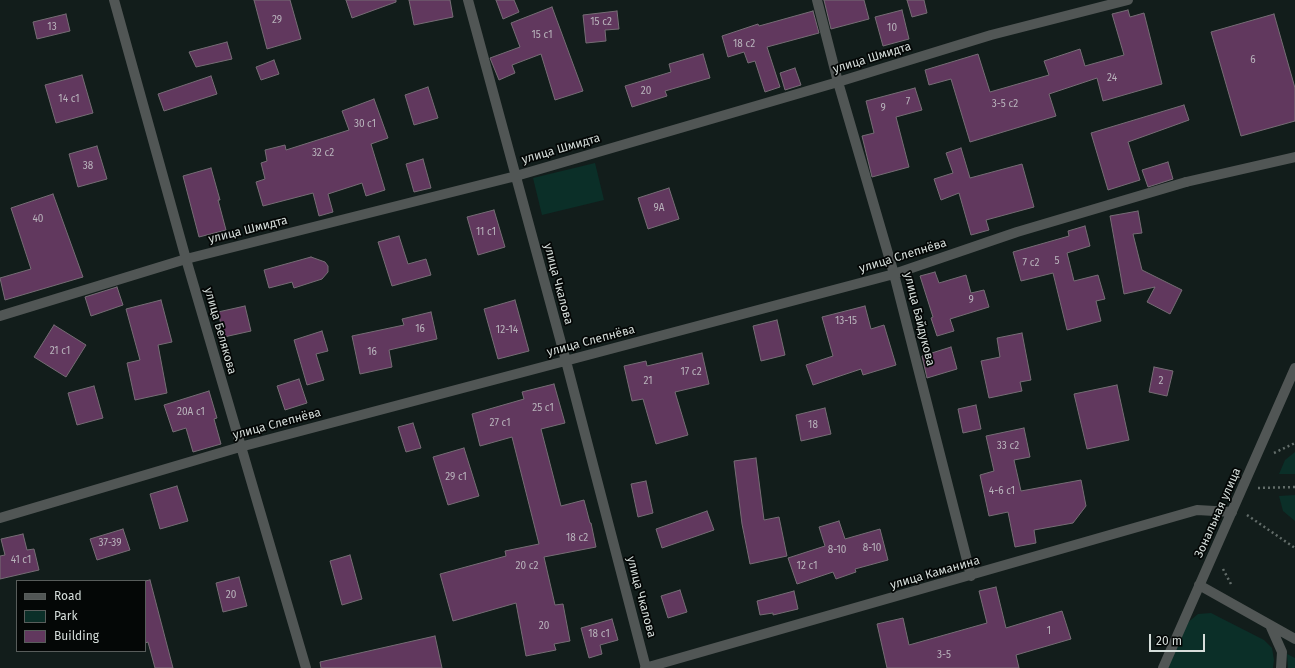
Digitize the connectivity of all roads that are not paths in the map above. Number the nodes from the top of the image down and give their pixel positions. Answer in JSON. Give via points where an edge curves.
{"nodes":[{"id":1,"x":114,"y":0,"type":"edge"},
{"id":2,"x":468,"y":0,"type":"edge"},
{"id":3,"x":817,"y":0,"type":"edge"},
{"id":4,"x":1128,"y":0,"type":"edge"},
{"id":5,"x":838,"y":82,"type":"junction"},
{"id":6,"x":1295,"y":157,"type":"edge"},
{"id":7,"x":516,"y":176,"type":"junction"},
{"id":8,"x":186,"y":259,"type":"junction"},
{"id":9,"x":894,"y":274,"type":"junction"},
{"id":10,"x":0,"y":316,"type":"edge"},
{"id":11,"x":566,"y":361,"type":"junction"},
{"id":12,"x":1295,"y":368,"type":"edge"},
{"id":13,"x":240,"y":446,"type":"junction"},
{"id":14,"x":1232,"y":512,"type":"junction"},
{"id":15,"x":0,"y":518,"type":"edge"},
{"id":16,"x":971,"y":576,"type":"junction"},
{"id":17,"x":1199,"y":585,"type":"junction"},
{"id":18,"x":1270,"y":625,"type":"junction"},
{"id":19,"x":1295,"y":639,"type":"edge"},
{"id":20,"x":306,"y":668,"type":"edge"},
{"id":21,"x":645,"y":668,"type":"edge"},
{"id":22,"x":1163,"y":668,"type":"edge"},
{"id":23,"x":1281,"y":668,"type":"edge"}],
"edges":[{"from":1,"to":8,"type":"street","name":"улица Белякова"},
{"from":2,"to":7,"type":"street","name":"улица Чкалова"},
{"from":3,"to":5,"type":"street","name":"улица Байдукова"},
{"from":4,"to":5,"type":"street","name":"улица Шмидта","via":[[991,35]]},
{"from":5,"to":7,"type":"street","name":"улица Шмидта"},
{"from":5,"to":9,"type":"street","name":"улица Байдукова"},
{"from":6,"to":9,"type":"street","name":"улица Слепнёва","via":[[1186,182],[1017,232]]},
{"from":7,"to":8,"type":"street","name":"улица Шмидта"},
{"from":7,"to":11,"type":"street","name":"улица Чкалова"},
{"from":8,"to":10,"type":"street","name":"улица Шмидта"},
{"from":8,"to":13,"type":"street","name":"улица Белякова"},
{"from":9,"to":11,"type":"street","name":"улица Слепнёва"},
{"from":9,"to":16,"type":"street","name":"улица Байдукова"},
{"from":11,"to":13,"type":"street","name":"улица Слепнёва"},
{"from":11,"to":21,"type":"street","name":"улица Чкалова"},
{"from":12,"to":14,"type":"street","name":"Зональная улица"},
{"from":13,"to":15,"type":"street","name":"улица Слепнёва"},
{"from":13,"to":20,"type":"street","name":"улица Белякова"},
{"from":14,"to":16,"type":"street","name":"улица Каманина","via":[[1197,510]]},
{"from":14,"to":17,"type":"street","name":"Зональная улица"},
{"from":16,"to":21,"type":"street","name":"улица Каманина"},
{"from":17,"to":18,"type":"street"},
{"from":17,"to":22,"type":"street","name":"Зональная улица"},
{"from":18,"to":19,"type":"street"},
{"from":18,"to":23,"type":"street","via":[[1282,652]]}]}
